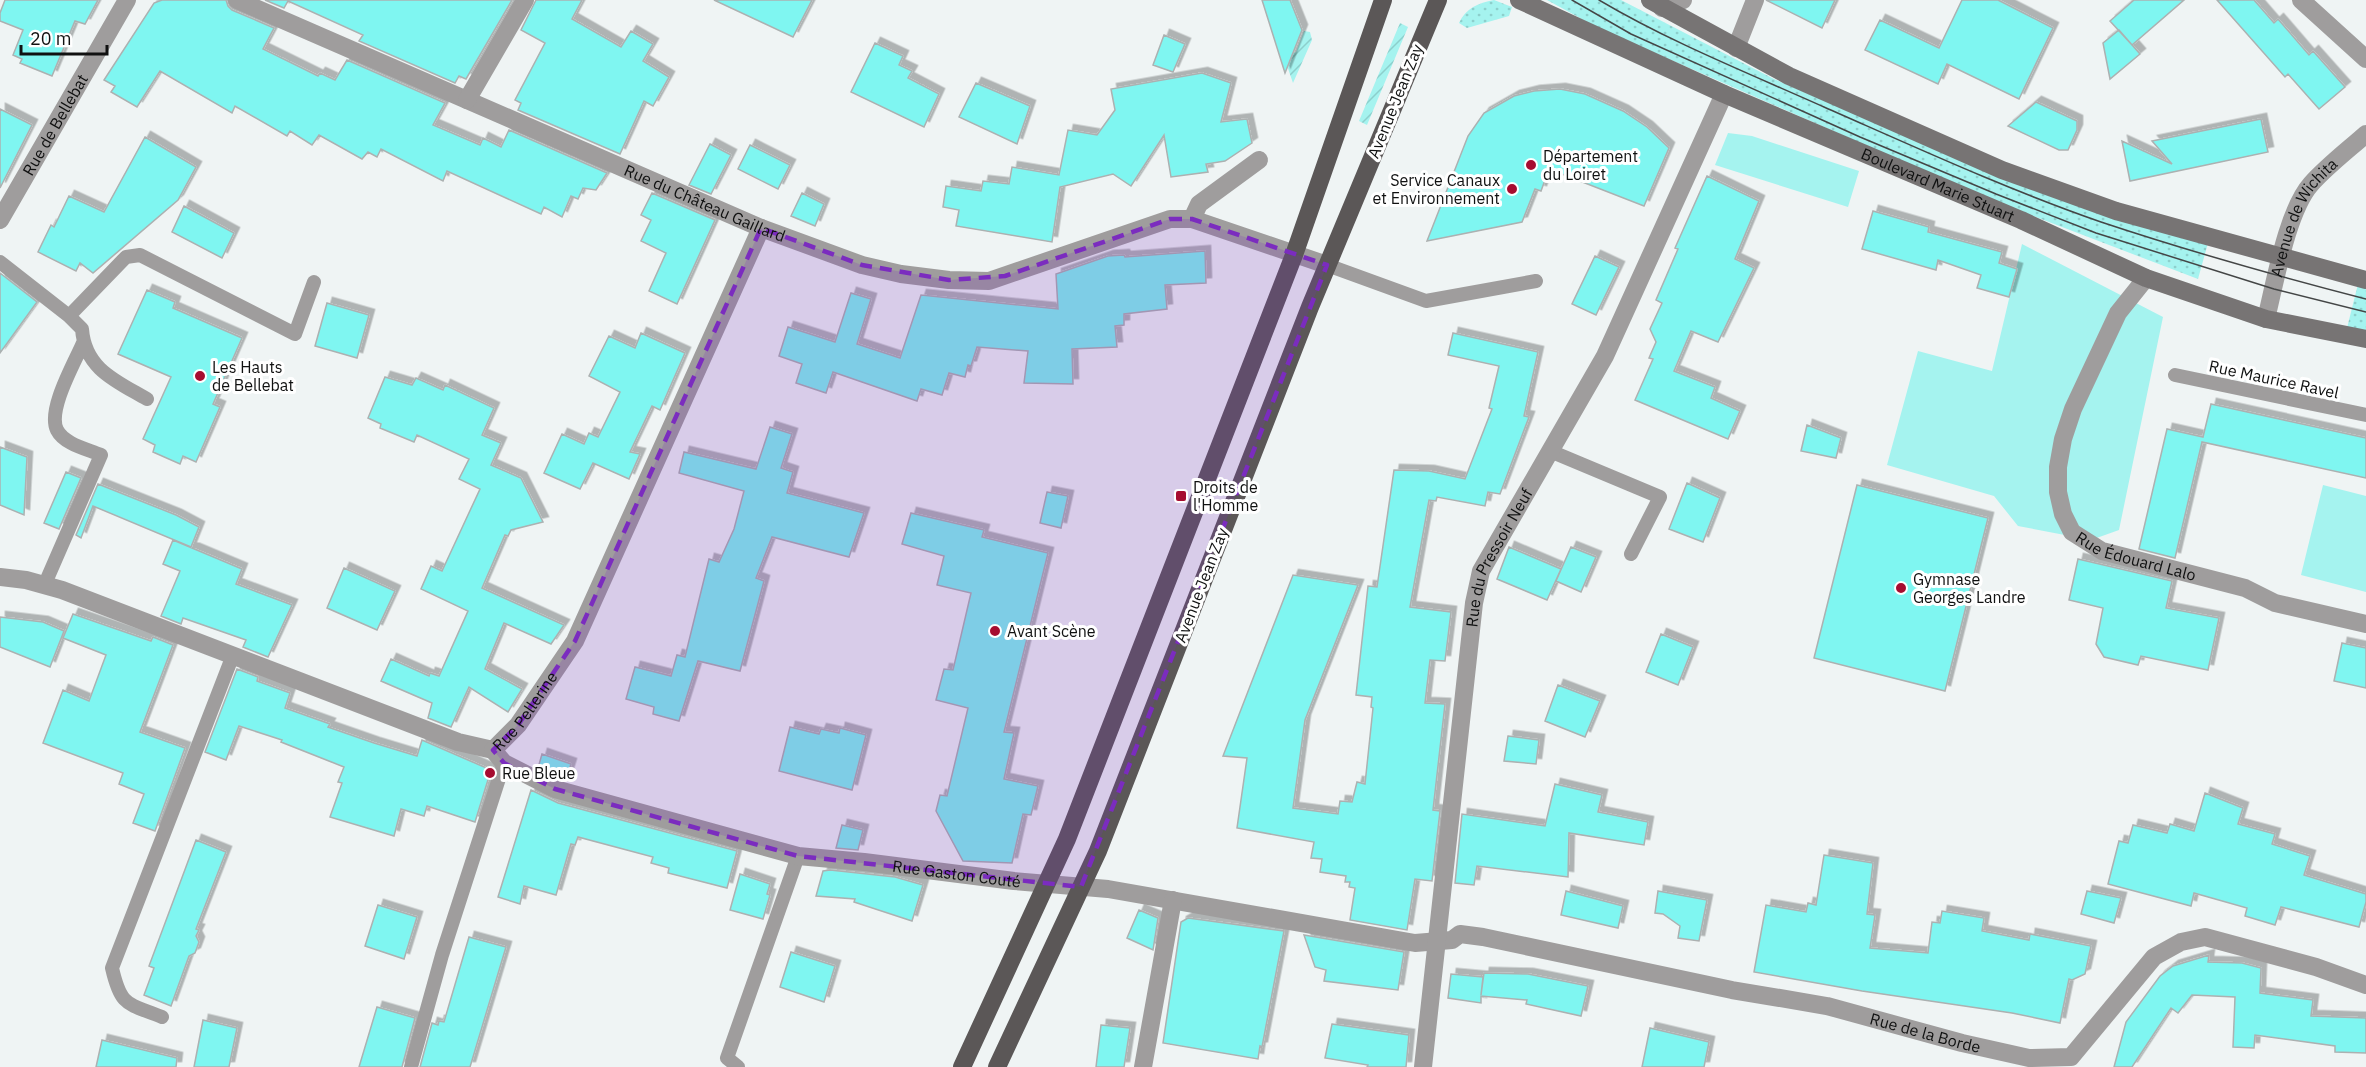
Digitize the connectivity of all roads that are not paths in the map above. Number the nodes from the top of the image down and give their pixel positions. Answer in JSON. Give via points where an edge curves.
{"nodes":[{"id":1,"x":127,"y":0,"type":"edge"},
{"id":2,"x":237,"y":0,"type":"edge"},
{"id":3,"x":525,"y":0,"type":"edge"},
{"id":4,"x":1383,"y":0,"type":"edge"},
{"id":5,"x":1438,"y":0,"type":"edge"},
{"id":6,"x":1519,"y":0,"type":"edge"},
{"id":7,"x":1683,"y":0,"type":"edge"},
{"id":8,"x":1755,"y":0,"type":"edge"},
{"id":9,"x":2301,"y":0,"type":"edge"},
{"id":10,"x":1656,"y":4,"type":"edge"},
{"id":11,"x":1736,"y":48,"type":"junction"},
{"id":12,"x":2366,"y":59,"type":"edge"},
{"id":13,"x":1724,"y":94,"type":"junction"},
{"id":14,"x":467,"y":100,"type":"junction"},
{"id":15,"x":2366,"y":134,"type":"edge"},
{"id":16,"x":1259,"y":160,"type":"dead end"},
{"id":17,"x":1192,"y":219,"type":"junction"},
{"id":18,"x":0,"y":220,"type":"edge"},
{"id":19,"x":761,"y":228,"type":"junction"},
{"id":20,"x":1294,"y":255,"type":"junction"},
{"id":21,"x":2282,"y":257,"type":"junction"},
{"id":22,"x":0,"y":262,"type":"edge"},
{"id":23,"x":1327,"y":266,"type":"junction"},
{"id":24,"x":2146,"y":278,"type":"junction"},
{"id":25,"x":2366,"y":280,"type":"edge"},
{"id":26,"x":1536,"y":281,"type":"dead end"},
{"id":27,"x":314,"y":282,"type":"dead end"},
{"id":28,"x":69,"y":316,"type":"junction"},
{"id":29,"x":2266,"y":319,"type":"junction"},
{"id":30,"x":2366,"y":339,"type":"edge"},
{"id":31,"x":83,"y":343,"type":"junction"},
{"id":32,"x":2175,"y":375,"type":"dead end"},
{"id":33,"x":147,"y":399,"type":"dead end"},
{"id":34,"x":2366,"y":415,"type":"edge"},
{"id":35,"x":1550,"y":451,"type":"junction"},
{"id":36,"x":1632,"y":554,"type":"dead end"},
{"id":37,"x":0,"y":577,"type":"edge"},
{"id":38,"x":44,"y":586,"type":"junction"},
{"id":39,"x":2366,"y":624,"type":"edge"},
{"id":40,"x":233,"y":655,"type":"junction"},
{"id":41,"x":498,"y":757,"type":"junction"},
{"id":42,"x":798,"y":856,"type":"junction"},
{"id":43,"x":1047,"y":884,"type":"junction"},
{"id":44,"x":1081,"y":887,"type":"junction"},
{"id":45,"x":1173,"y":900,"type":"junction"},
{"id":46,"x":1436,"y":942,"type":"junction"},
{"id":47,"x":2366,"y":985,"type":"edge"},
{"id":48,"x":162,"y":1017,"type":"dead end"},
{"id":49,"x":411,"y":1067,"type":"edge"},
{"id":50,"x":738,"y":1067,"type":"edge"},
{"id":51,"x":962,"y":1067,"type":"edge"},
{"id":52,"x":997,"y":1067,"type":"edge"},
{"id":53,"x":1143,"y":1067,"type":"edge"},
{"id":54,"x":1423,"y":1067,"type":"edge"}],
"edges":[{"from":1,"to":18,"type":"street","name":"Rue de Bellebat"},
{"from":2,"to":14,"type":"street","name":"Rue du Château Gaillard"},
{"from":3,"to":14,"type":"street"},
{"from":4,"to":20,"type":"main road","name":"Avenue Jean Zay"},
{"from":5,"to":23,"type":"main road","name":"Avenue Jean Zay"},
{"from":6,"to":13,"type":"main road","name":"Boulevard Marie Stuart"},
{"from":7,"to":10,"type":"street"},
{"from":8,"to":11,"type":"street"},
{"from":9,"to":12,"type":"street"},
{"from":10,"to":11,"type":"main road"},
{"from":11,"to":21,"type":"main road","via":[[1789,76],[2002,170],[2116,211]]},
{"from":13,"to":24,"type":"main road","name":"Boulevard Marie Stuart","via":[[2021,220]]},
{"from":13,"to":35,"type":"street","name":"Rue du Pressoir Neuf","via":[[1605,356]]},
{"from":14,"to":19,"type":"street","name":"Rue du Château Gaillard"},
{"from":15,"to":21,"type":"street","name":"Avenue de Wichita","via":[[2311,184],[2300,200]]},
{"from":16,"to":17,"type":"street","via":[[1199,204]]},
{"from":17,"to":19,"type":"street","name":"Rue du Château Gaillard","via":[[1170,219],[989,280],[901,274],[862,265]]},
{"from":17,"to":20,"type":"street","name":"Rue du Château Gaillard"},
{"from":19,"to":41,"type":"street","name":"Rue Pellerine","via":[[575,641]]},
{"from":20,"to":23,"type":"street","name":"Rue du Château Gaillard"},
{"from":20,"to":43,"type":"main road","name":"Avenue Jean Zay"},
{"from":21,"to":25,"type":"main road"},
{"from":21,"to":29,"type":"street","name":"Avenue de Wichita"},
{"from":22,"to":28,"type":"lane"},
{"from":23,"to":26,"type":"lane","via":[[1426,301]]},
{"from":23,"to":44,"type":"main road","name":"Avenue Jean Zay"},
{"from":24,"to":29,"type":"main road","name":"Boulevard Marie Stuart"},
{"from":24,"to":39,"type":"street","name":"Rue Édouard Lalo","via":[[2118,313],[2063,439],[2058,492],[2072,532],[2102,551],[2245,588],[2275,603]]},
{"from":27,"to":28,"type":"lane","via":[[295,334],[140,255],[126,257]]},
{"from":28,"to":31,"type":"lane","via":[[82,329]]},
{"from":29,"to":30,"type":"main road","name":"Boulevard Marie Stuart"},
{"from":31,"to":33,"type":"lane","via":[[107,376]]},
{"from":31,"to":38,"type":"lane","via":[[55,409],[57,429],[68,441],[101,455]]},
{"from":32,"to":34,"type":"lane","name":"Rue Maurice Ravel"},
{"from":35,"to":36,"type":"lane","via":[[1660,497]]},
{"from":35,"to":46,"type":"street","name":"Rue du Pressoir Neuf","via":[[1481,571],[1474,603]]},
{"from":37,"to":38,"type":"street","name":"Rue Pellerine"},
{"from":38,"to":40,"type":"street","name":"Rue Pellerine"},
{"from":40,"to":41,"type":"street","name":"Rue Pellerine"},
{"from":40,"to":48,"type":"lane","via":[[112,968],[126,1003]]},
{"from":41,"to":42,"type":"street","name":"Rue Gaston Couté","via":[[555,789]]},
{"from":41,"to":49,"type":"lane"},
{"from":42,"to":43,"type":"street","name":"Rue Gaston Couté"},
{"from":42,"to":50,"type":"lane","via":[[727,1058]]},
{"from":43,"to":44,"type":"street","name":"Rue Gaston Couté"},
{"from":43,"to":51,"type":"main road","name":"Avenue Jean Zay"},
{"from":44,"to":45,"type":"street","name":"Rue Gaston Couté"},
{"from":44,"to":52,"type":"main road","name":"Avenue Jean Zay"},
{"from":45,"to":46,"type":"street","name":"Rue Gaston Couté","via":[[1415,943]]},
{"from":45,"to":53,"type":"street"},
{"from":46,"to":47,"type":"street","name":"Rue de la Borde","via":[[1460,934],[1483,937],[1827,1006],[2029,1058],[2071,1057],[2154,957],[2181,942],[2205,937]]},
{"from":46,"to":54,"type":"street","name":"Rue du Pressoir Neuf"}]}
